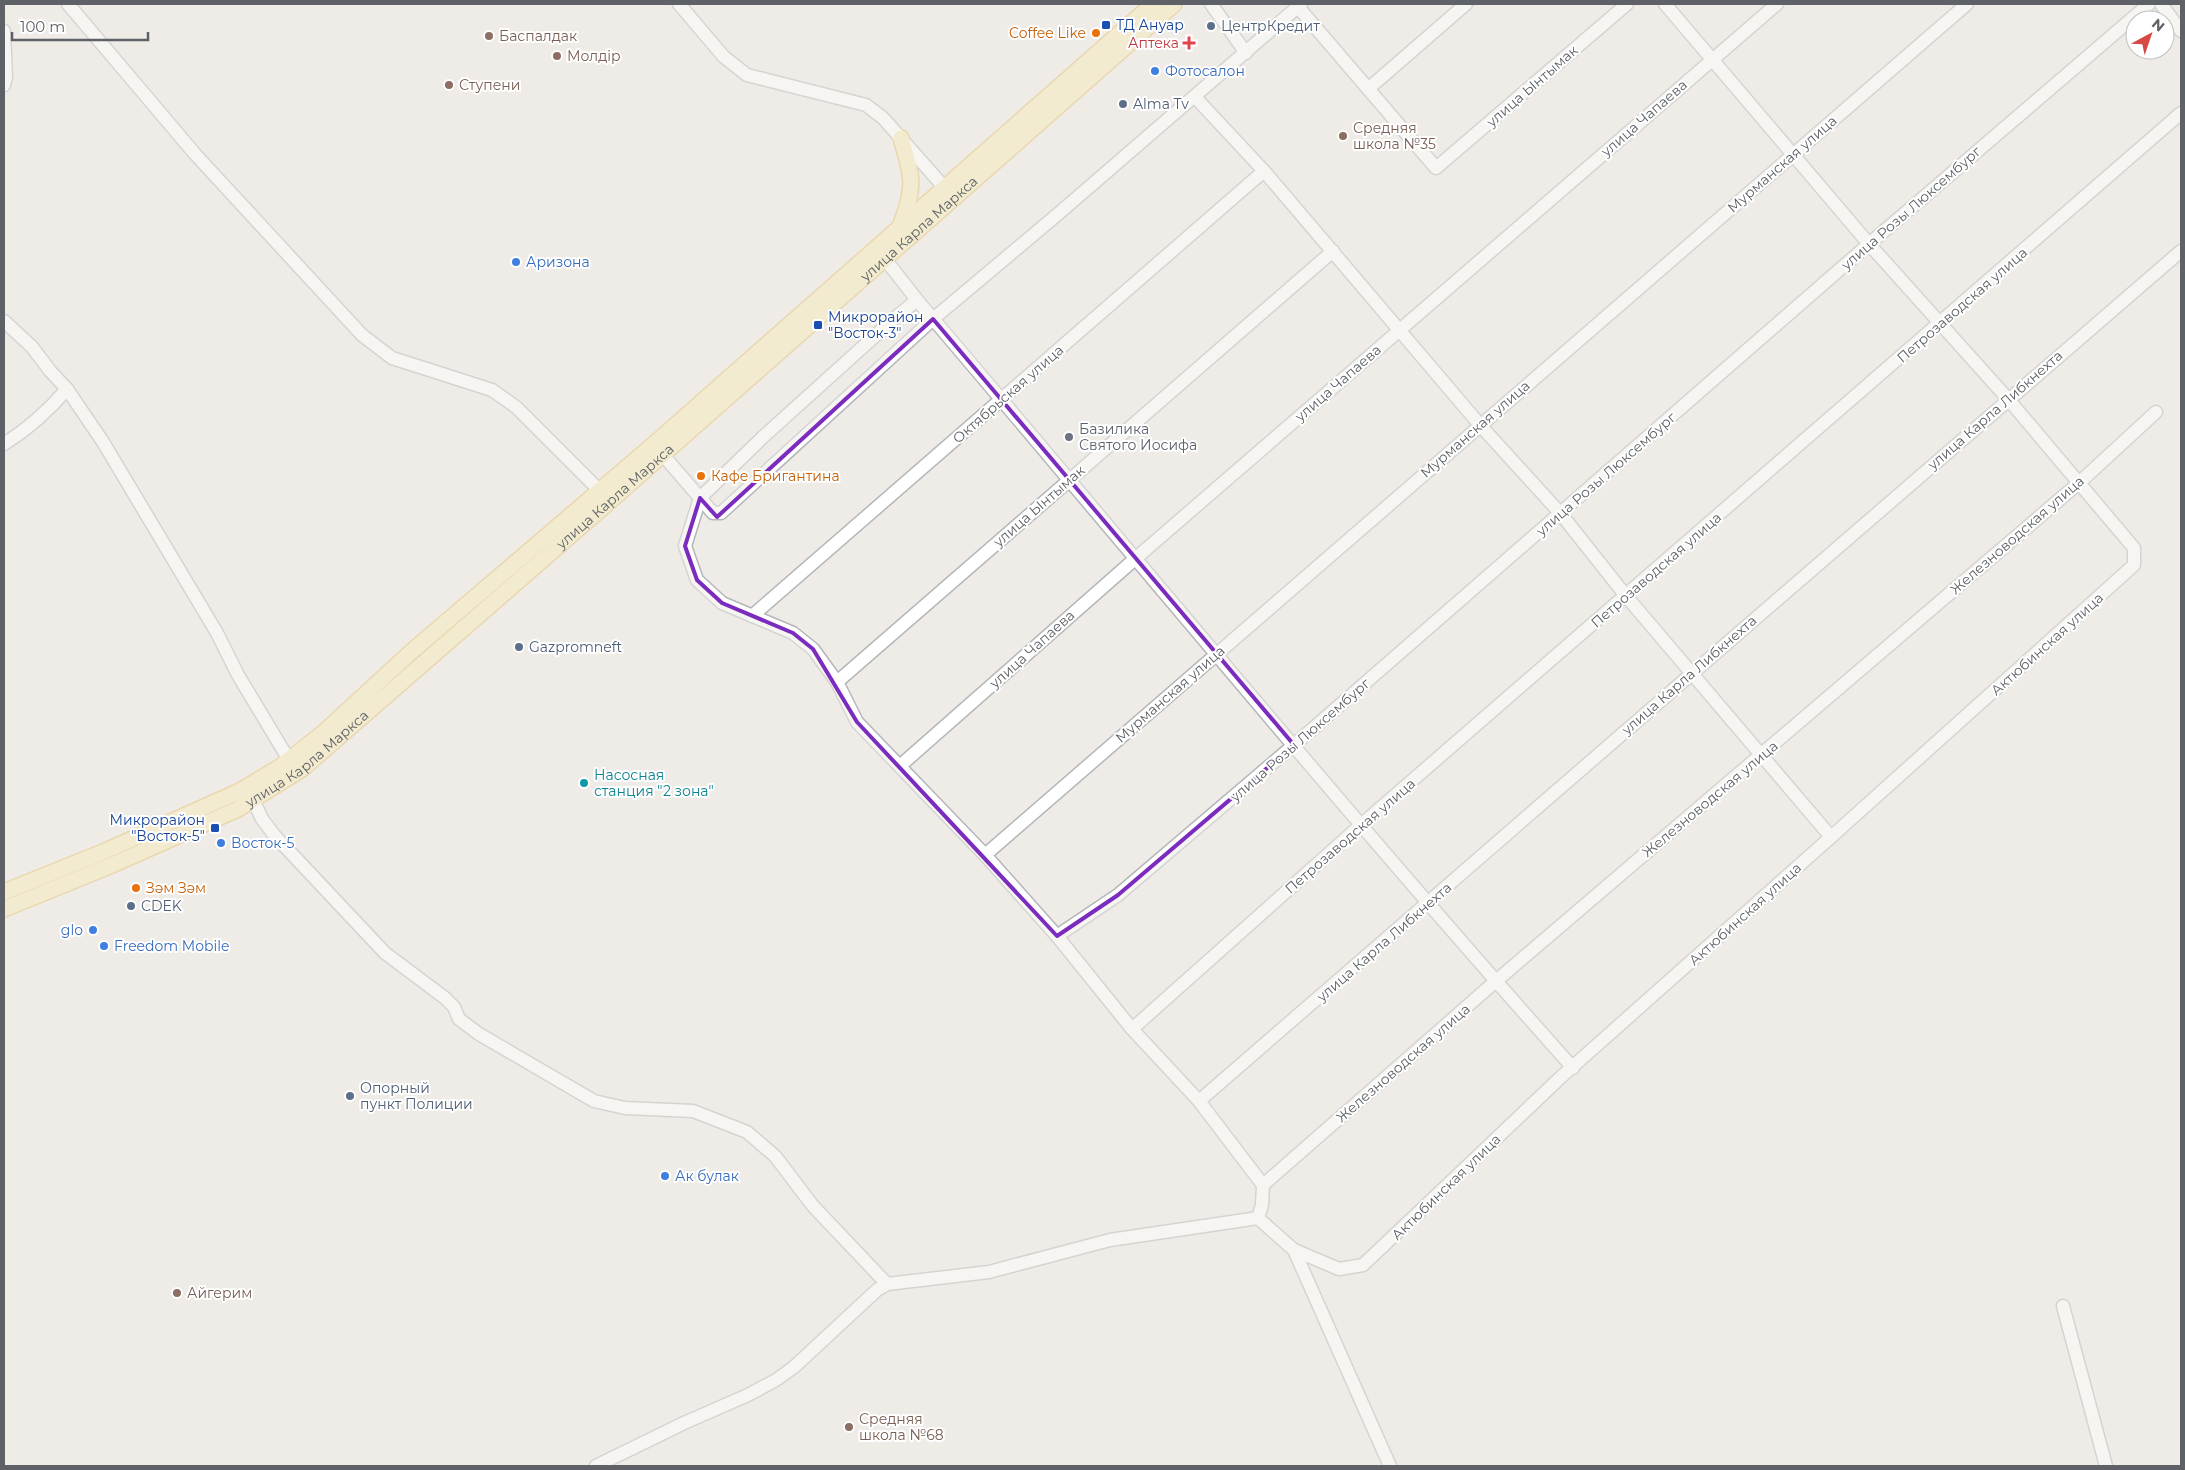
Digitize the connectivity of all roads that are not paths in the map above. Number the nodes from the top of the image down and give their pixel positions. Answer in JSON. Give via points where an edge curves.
{"nodes":[{"id":1,"x":68,"y":4,"type":"edge"},
{"id":2,"x":679,"y":4,"type":"edge"},
{"id":3,"x":1153,"y":4,"type":"edge"},
{"id":4,"x":1174,"y":4,"type":"edge"},
{"id":5,"x":1211,"y":4,"type":"edge"},
{"id":6,"x":1466,"y":4,"type":"edge"},
{"id":7,"x":1627,"y":4,"type":"edge"},
{"id":8,"x":1665,"y":4,"type":"edge"},
{"id":9,"x":1777,"y":4,"type":"edge"},
{"id":10,"x":1967,"y":4,"type":"edge"},
{"id":11,"x":2149,"y":4,"type":"edge"},
{"id":12,"x":2161,"y":4,"type":"edge"},
{"id":13,"x":1300,"y":5,"type":"edge"},
{"id":14,"x":4,"y":31,"type":"edge"},
{"id":15,"x":2181,"y":31,"type":"edge"},
{"id":16,"x":1246,"y":53,"type":"junction"},
{"id":17,"x":1712,"y":60,"type":"junction"},
{"id":18,"x":4,"y":85,"type":"edge"},
{"id":19,"x":1368,"y":89,"type":"junction"},
{"id":20,"x":1195,"y":97,"type":"junction"},
{"id":21,"x":2181,"y":112,"type":"edge"},
{"id":22,"x":901,"y":138,"type":"junction"},
{"id":23,"x":1793,"y":155,"type":"junction"},
{"id":24,"x":1264,"y":171,"type":"junction"},
{"id":25,"x":949,"y":193,"type":"junction"},
{"id":26,"x":901,"y":226,"type":"junction"},
{"id":27,"x":1869,"y":244,"type":"junction"},
{"id":28,"x":1333,"y":251,"type":"junction"},
{"id":29,"x":2181,"y":251,"type":"edge"},
{"id":30,"x":885,"y":259,"type":"junction"},
{"id":31,"x":917,"y":300,"type":"junction"},
{"id":32,"x":933,"y":319,"type":"junction"},
{"id":33,"x":4,"y":321,"type":"edge"},
{"id":34,"x":1940,"y":324,"type":"junction"},
{"id":35,"x":1400,"y":330,"type":"junction"},
{"id":36,"x":67,"y":389,"type":"junction"},
{"id":37,"x":2008,"y":399,"type":"junction"},
{"id":38,"x":1002,"y":400,"type":"junction"},
{"id":39,"x":2156,"y":412,"type":"dead end"},
{"id":40,"x":1480,"y":424,"type":"junction"},
{"id":41,"x":4,"y":444,"type":"edge"},
{"id":42,"x":662,"y":455,"type":"junction"},
{"id":43,"x":1069,"y":479,"type":"junction"},
{"id":44,"x":2080,"y":482,"type":"junction"},
{"id":45,"x":605,"y":496,"type":"junction"},
{"id":46,"x":700,"y":498,"type":"junction"},
{"id":47,"x":1561,"y":514,"type":"junction"},
{"id":48,"x":1136,"y":558,"type":"junction"},
{"id":49,"x":1626,"y":596,"type":"junction"},
{"id":50,"x":752,"y":616,"type":"junction"},
{"id":51,"x":1217,"y":653,"type":"junction"},
{"id":52,"x":1692,"y":673,"type":"junction"},
{"id":53,"x":837,"y":682,"type":"junction"},
{"id":54,"x":1294,"y":746,"type":"junction"},
{"id":55,"x":1761,"y":755,"type":"junction"},
{"id":56,"x":289,"y":760,"type":"junction"},
{"id":57,"x":901,"y":765,"type":"junction"},
{"id":58,"x":246,"y":787,"type":"junction"},
{"id":59,"x":255,"y":800,"type":"junction"},
{"id":60,"x":1362,"y":824,"type":"junction"},
{"id":61,"x":1831,"y":837,"type":"junction"},
{"id":62,"x":985,"y":856,"type":"junction"},
{"id":63,"x":4,"y":892,"type":"edge"},
{"id":64,"x":1429,"y":903,"type":"junction"},
{"id":65,"x":4,"y":909,"type":"edge"},
{"id":66,"x":1057,"y":936,"type":"junction"},
{"id":67,"x":1496,"y":981,"type":"junction"},
{"id":68,"x":1132,"y":1029,"type":"junction"},
{"id":69,"x":1572,"y":1068,"type":"junction"},
{"id":70,"x":1199,"y":1101,"type":"junction"},
{"id":71,"x":1264,"y":1185,"type":"junction"},
{"id":72,"x":1258,"y":1218,"type":"junction"},
{"id":73,"x":1294,"y":1250,"type":"junction"},
{"id":74,"x":887,"y":1284,"type":"junction"},
{"id":75,"x":2063,"y":1306,"type":"dead end"},
{"id":76,"x":596,"y":1466,"type":"edge"},
{"id":77,"x":1390,"y":1466,"type":"edge"},
{"id":78,"x":2106,"y":1466,"type":"edge"}],
"edges":[{"from":1,"to":45,"type":"street","via":[[195,154],[362,335],[392,358],[492,390],[516,407]]},
{"from":2,"to":22,"type":"street","via":[[724,57],[747,75],[866,105]]},
{"from":3,"to":25,"type":"main road","name":"улица Карла Маркса"},
{"from":4,"to":25,"type":"main road","name":"улица Карла Маркса"},
{"from":5,"to":16,"type":"street"},
{"from":6,"to":19,"type":"street"},
{"from":7,"to":19,"type":"street","name":"улица Ынтымак","via":[[1436,168]]},
{"from":8,"to":17,"type":"street"},
{"from":9,"to":17,"type":"street","name":"улица Чапаева"},
{"from":10,"to":23,"type":"street","name":"Мурманская улица"},
{"from":11,"to":27,"type":"street","name":"улица Розы Люксембург"},
{"from":12,"to":15,"type":"street"},
{"from":13,"to":16,"type":"street"},
{"from":13,"to":19,"type":"street"},
{"from":14,"to":18,"type":"street"},
{"from":16,"to":20,"type":"street"},
{"from":17,"to":23,"type":"street"},
{"from":17,"to":35,"type":"street","name":"улица Чапаева"},
{"from":20,"to":24,"type":"street"},
{"from":20,"to":32,"type":"street"},
{"from":21,"to":34,"type":"street","name":"Петрозаводская улица"},
{"from":22,"to":25,"type":"street"},
{"from":22,"to":26,"type":"main road","via":[[912,176]]},
{"from":23,"to":27,"type":"street"},
{"from":23,"to":40,"type":"street","name":"Мурманская улица"},
{"from":24,"to":28,"type":"street"},
{"from":24,"to":38,"type":"street","name":"Октябрьская улица"},
{"from":25,"to":26,"type":"main road","name":"улица Карла Маркса"},
{"from":25,"to":30,"type":"main road","name":"улица Карла Маркса"},
{"from":26,"to":45,"type":"main road","name":"улица Карла Маркса"},
{"from":27,"to":34,"type":"street"},
{"from":27,"to":47,"type":"street","name":"улица Розы Люксембург"},
{"from":28,"to":35,"type":"street"},
{"from":28,"to":43,"type":"street","name":"улица Ынтымак"},
{"from":29,"to":37,"type":"street","name":"улица Карла Либкнехта"},
{"from":30,"to":31,"type":"street"},
{"from":30,"to":42,"type":"main road","name":"улица Карла Маркса"},
{"from":31,"to":32,"type":"street"},
{"from":31,"to":46,"type":"street"},
{"from":32,"to":38,"type":"street"},
{"from":32,"to":46,"type":"street","via":[[721,513],[713,512]]},
{"from":33,"to":36,"type":"street","via":[[32,347]]},
{"from":34,"to":37,"type":"street"},
{"from":34,"to":49,"type":"street","name":"Петрозаводская улица"},
{"from":35,"to":40,"type":"street"},
{"from":35,"to":48,"type":"street","name":"улица Чапаева"},
{"from":36,"to":41,"type":"street","via":[[27,428]]},
{"from":36,"to":56,"type":"street","via":[[108,450]]},
{"from":37,"to":44,"type":"street"},
{"from":37,"to":52,"type":"street","name":"улица Карла Либкнехта"},
{"from":38,"to":43,"type":"street"},
{"from":38,"to":50,"type":"street","name":"Октябрьская улица"},
{"from":39,"to":44,"type":"street","name":"Железноводская улица"},
{"from":40,"to":47,"type":"street"},
{"from":40,"to":51,"type":"street","name":"Мурманская улица"},
{"from":42,"to":45,"type":"main road","name":"улица Карла Маркса"},
{"from":42,"to":46,"type":"street"},
{"from":43,"to":48,"type":"street"},
{"from":43,"to":53,"type":"street","name":"улица Ынтымак"},
{"from":44,"to":55,"type":"street","name":"Железноводская улица"},
{"from":44,"to":61,"type":"street","name":"Актюбинская улица","via":[[2134,548],[2134,565]]},
{"from":45,"to":56,"type":"main road","name":"улица Карла Маркса","via":[[411,652]]},
{"from":45,"to":59,"type":"main road","name":"улица Карла Маркса","via":[[302,770]]},
{"from":46,"to":50,"type":"street","via":[[685,546],[697,580],[722,602]]},
{"from":47,"to":49,"type":"street"},
{"from":47,"to":54,"type":"street","name":"улица Розы Люксембург"},
{"from":48,"to":51,"type":"street"},
{"from":48,"to":57,"type":"street","name":"улица Чапаева"},
{"from":49,"to":52,"type":"street"},
{"from":49,"to":60,"type":"street","name":"Петрозаводская улица"},
{"from":50,"to":53,"type":"street","via":[[793,633],[814,649]]},
{"from":51,"to":54,"type":"street"},
{"from":51,"to":62,"type":"street","name":"Мурманская улица"},
{"from":52,"to":55,"type":"street"},
{"from":52,"to":64,"type":"street","name":"улица Карла Либкнехта"},
{"from":53,"to":57,"type":"street","via":[[857,722]]},
{"from":54,"to":60,"type":"street"},
{"from":54,"to":66,"type":"street","name":"улица Розы Люксембург","via":[[1118,896]]},
{"from":55,"to":61,"type":"street"},
{"from":55,"to":67,"type":"street","name":"Железноводская улица"},
{"from":56,"to":58,"type":"main road","name":"улица Карла Маркса"},
{"from":57,"to":62,"type":"street"},
{"from":58,"to":59,"type":"street"},
{"from":58,"to":63,"type":"main road","name":"улица Карла Маркса","via":[[103,852]]},
{"from":59,"to":65,"type":"main road","name":"улица Карла Маркса","via":[[112,865]]},
{"from":59,"to":74,"type":"street","via":[[262,819],[275,836],[385,953],[454,1007],[459,1019],[594,1101],[625,1108],[694,1110],[747,1132],[776,1156],[814,1206]]},
{"from":60,"to":64,"type":"street"},
{"from":60,"to":68,"type":"street","name":"Петрозаводская улица"},
{"from":61,"to":69,"type":"street","name":"Актюбинская улица"},
{"from":62,"to":66,"type":"street"},
{"from":64,"to":67,"type":"street"},
{"from":64,"to":70,"type":"street","name":"улица Карла Либкнехта"},
{"from":66,"to":68,"type":"street"},
{"from":67,"to":69,"type":"street"},
{"from":67,"to":71,"type":"street","name":"Железноводская улица"},
{"from":68,"to":70,"type":"street"},
{"from":69,"to":73,"type":"street","name":"Актюбинская улица","via":[[1363,1265],[1339,1269]]},
{"from":70,"to":71,"type":"street"},
{"from":71,"to":72,"type":"street"},
{"from":72,"to":73,"type":"street"},
{"from":72,"to":74,"type":"street","via":[[1110,1240],[989,1272]]},
{"from":73,"to":77,"type":"street"},
{"from":74,"to":76,"type":"street","via":[[776,1380]]},
{"from":75,"to":78,"type":"street"}]}
